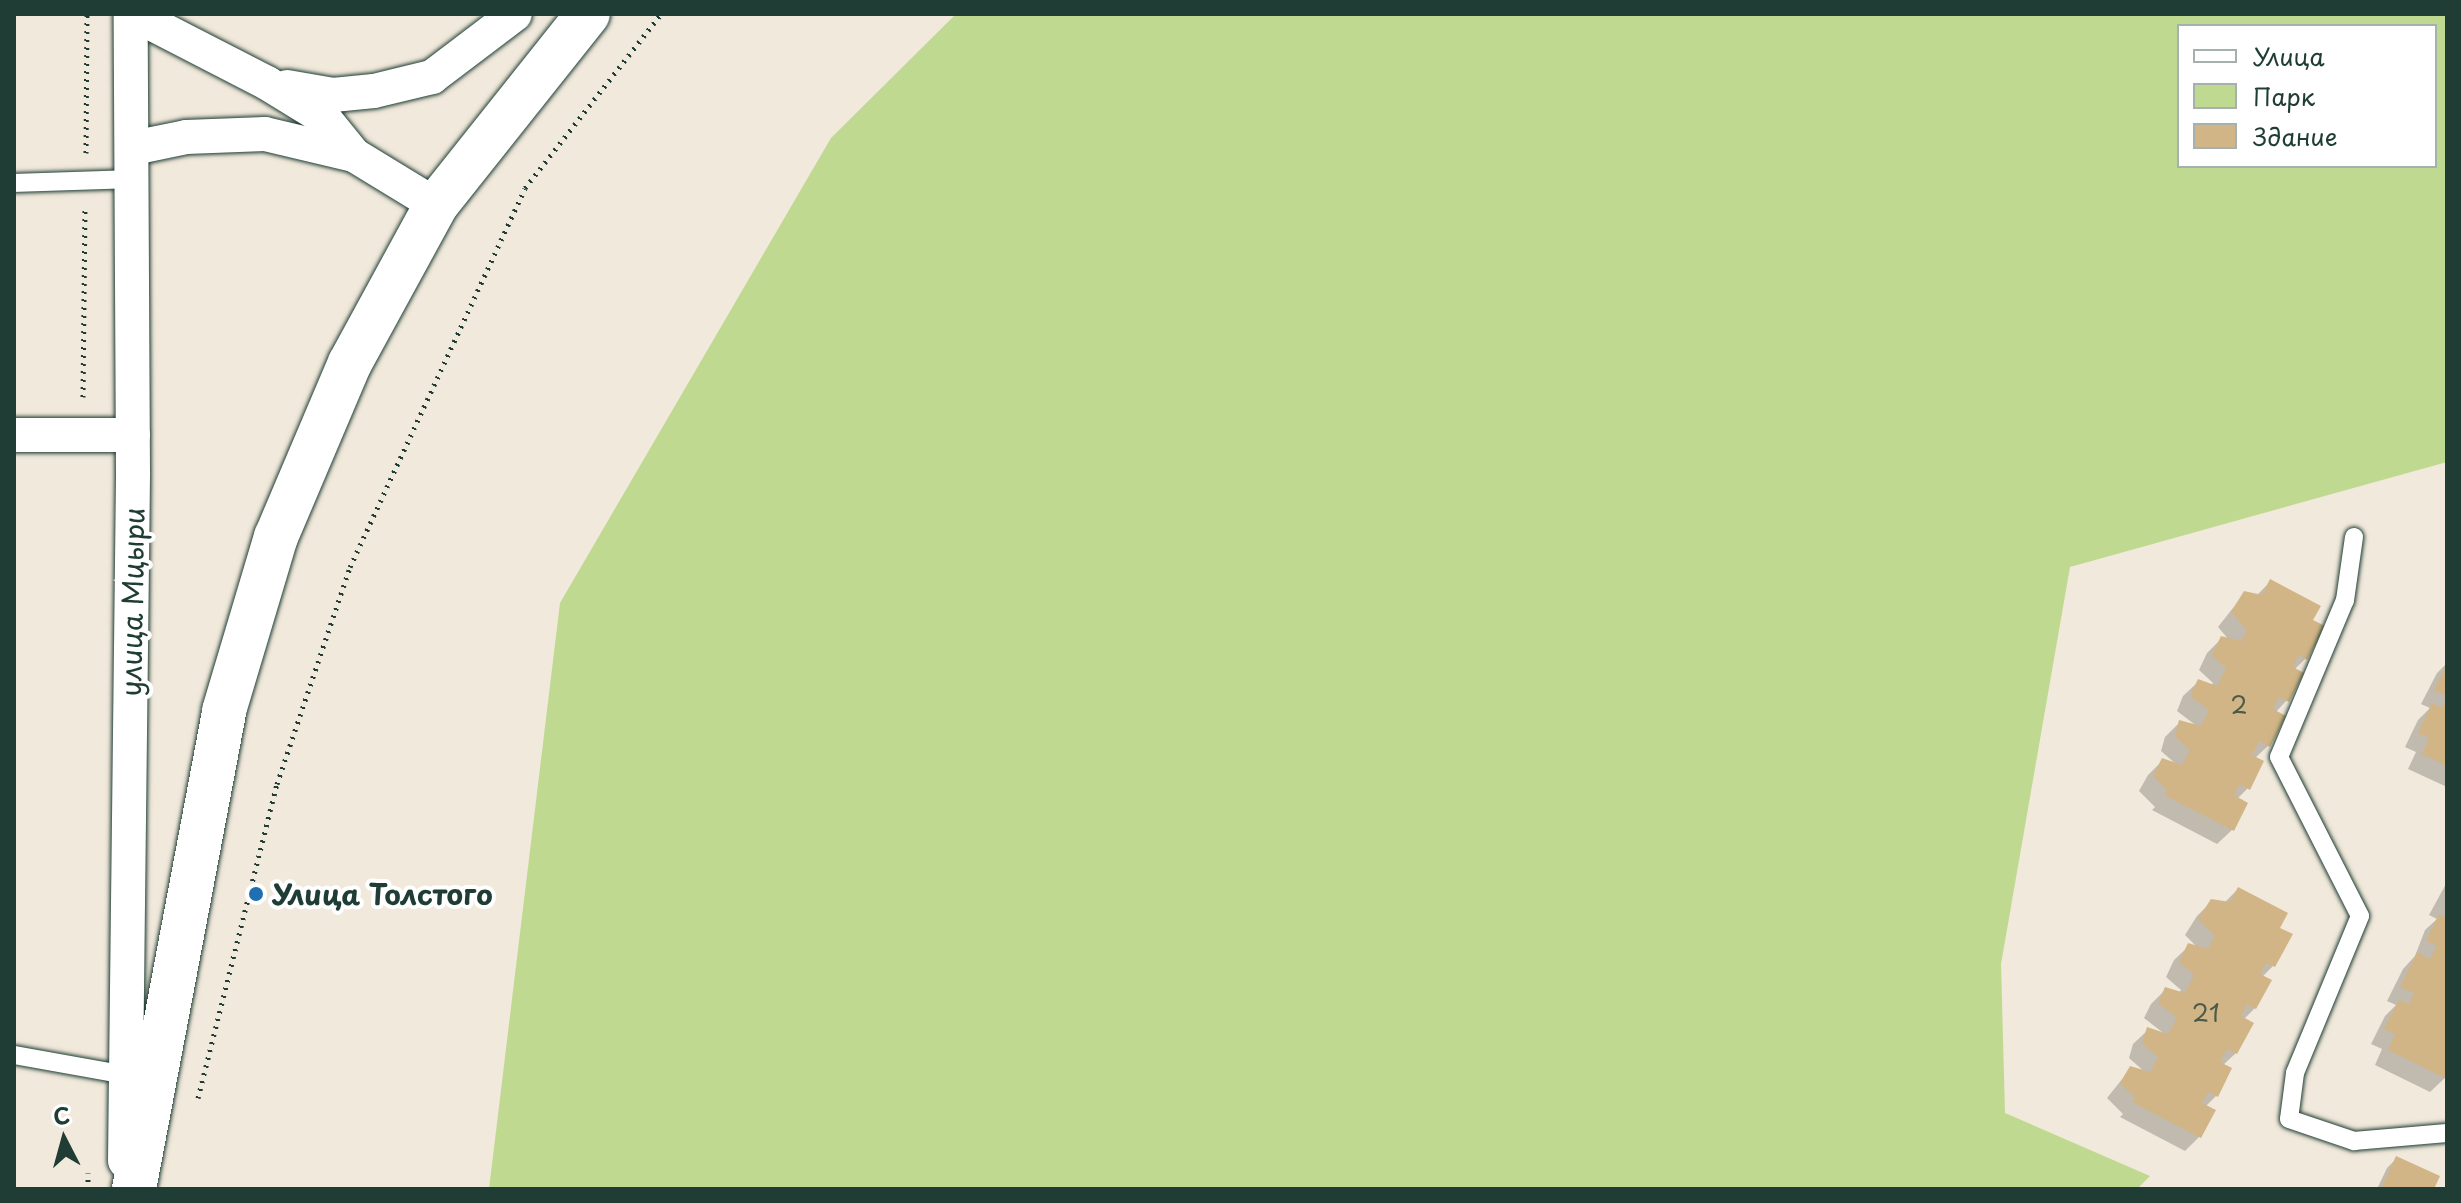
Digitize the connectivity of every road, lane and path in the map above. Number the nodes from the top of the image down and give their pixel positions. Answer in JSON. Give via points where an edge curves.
{"nodes":[{"id":1,"x":87,"y":14,"type":"edge"},
{"id":2,"x":132,"y":14,"type":"edge"},
{"id":3,"x":515,"y":14,"type":"edge"},
{"id":4,"x":588,"y":14,"type":"edge"},
{"id":5,"x":661,"y":14,"type":"edge"},
{"id":6,"x":267,"y":83,"type":"junction"},
{"id":7,"x":86,"y":154,"type":"dead end"},
{"id":8,"x":354,"y":155,"type":"junction"},
{"id":9,"x":133,"y":164,"type":"junction"},
{"id":10,"x":14,"y":183,"type":"edge"},
{"id":11,"x":85,"y":201,"type":"dead end"},
{"id":12,"x":436,"y":205,"type":"junction"},
{"id":13,"x":14,"y":435,"type":"edge"},
{"id":14,"x":83,"y":435,"type":"junction"},
{"id":15,"x":133,"y":435,"type":"junction"},
{"id":16,"x":2354,"y":537,"type":"dead end"},
{"id":17,"x":14,"y":1055,"type":"edge"},
{"id":18,"x":126,"y":1075,"type":"junction"},
{"id":19,"x":195,"y":1110,"type":"dead end"},
{"id":20,"x":2447,"y":1133,"type":"edge"},
{"id":21,"x":125,"y":1189,"type":"edge"},
{"id":22,"x":134,"y":1189,"type":"edge"}],
"edges":[{"from":1,"to":7,"type":"path"},
{"from":2,"to":6,"type":"street"},
{"from":2,"to":9,"type":"street","name":"улица Мцыри"},
{"from":3,"to":6,"type":"street","via":[[432,77],[333,95]]},
{"from":4,"to":12,"type":"street"},
{"from":5,"to":19,"type":"path","via":[[525,188],[350,567],[277,784]]},
{"from":6,"to":8,"type":"street","via":[[324,118]]},
{"from":8,"to":9,"type":"street","via":[[265,134],[186,137]]},
{"from":8,"to":12,"type":"street"},
{"from":9,"to":10,"type":"lane"},
{"from":9,"to":15,"type":"street","name":"улица Мцыри"},
{"from":11,"to":14,"type":"path"},
{"from":12,"to":22,"type":"street","via":[[350,363],[276,537],[224,711]]},
{"from":13,"to":14,"type":"street"},
{"from":14,"to":15,"type":"street"},
{"from":15,"to":18,"type":"street","name":"улица Мцыри"},
{"from":16,"to":20,"type":"lane","via":[[2345,600],[2279,757],[2360,916],[2295,1073],[2289,1119],[2354,1141]]},
{"from":17,"to":18,"type":"lane"},
{"from":18,"to":21,"type":"street","name":"улица Мцыри"}]}
